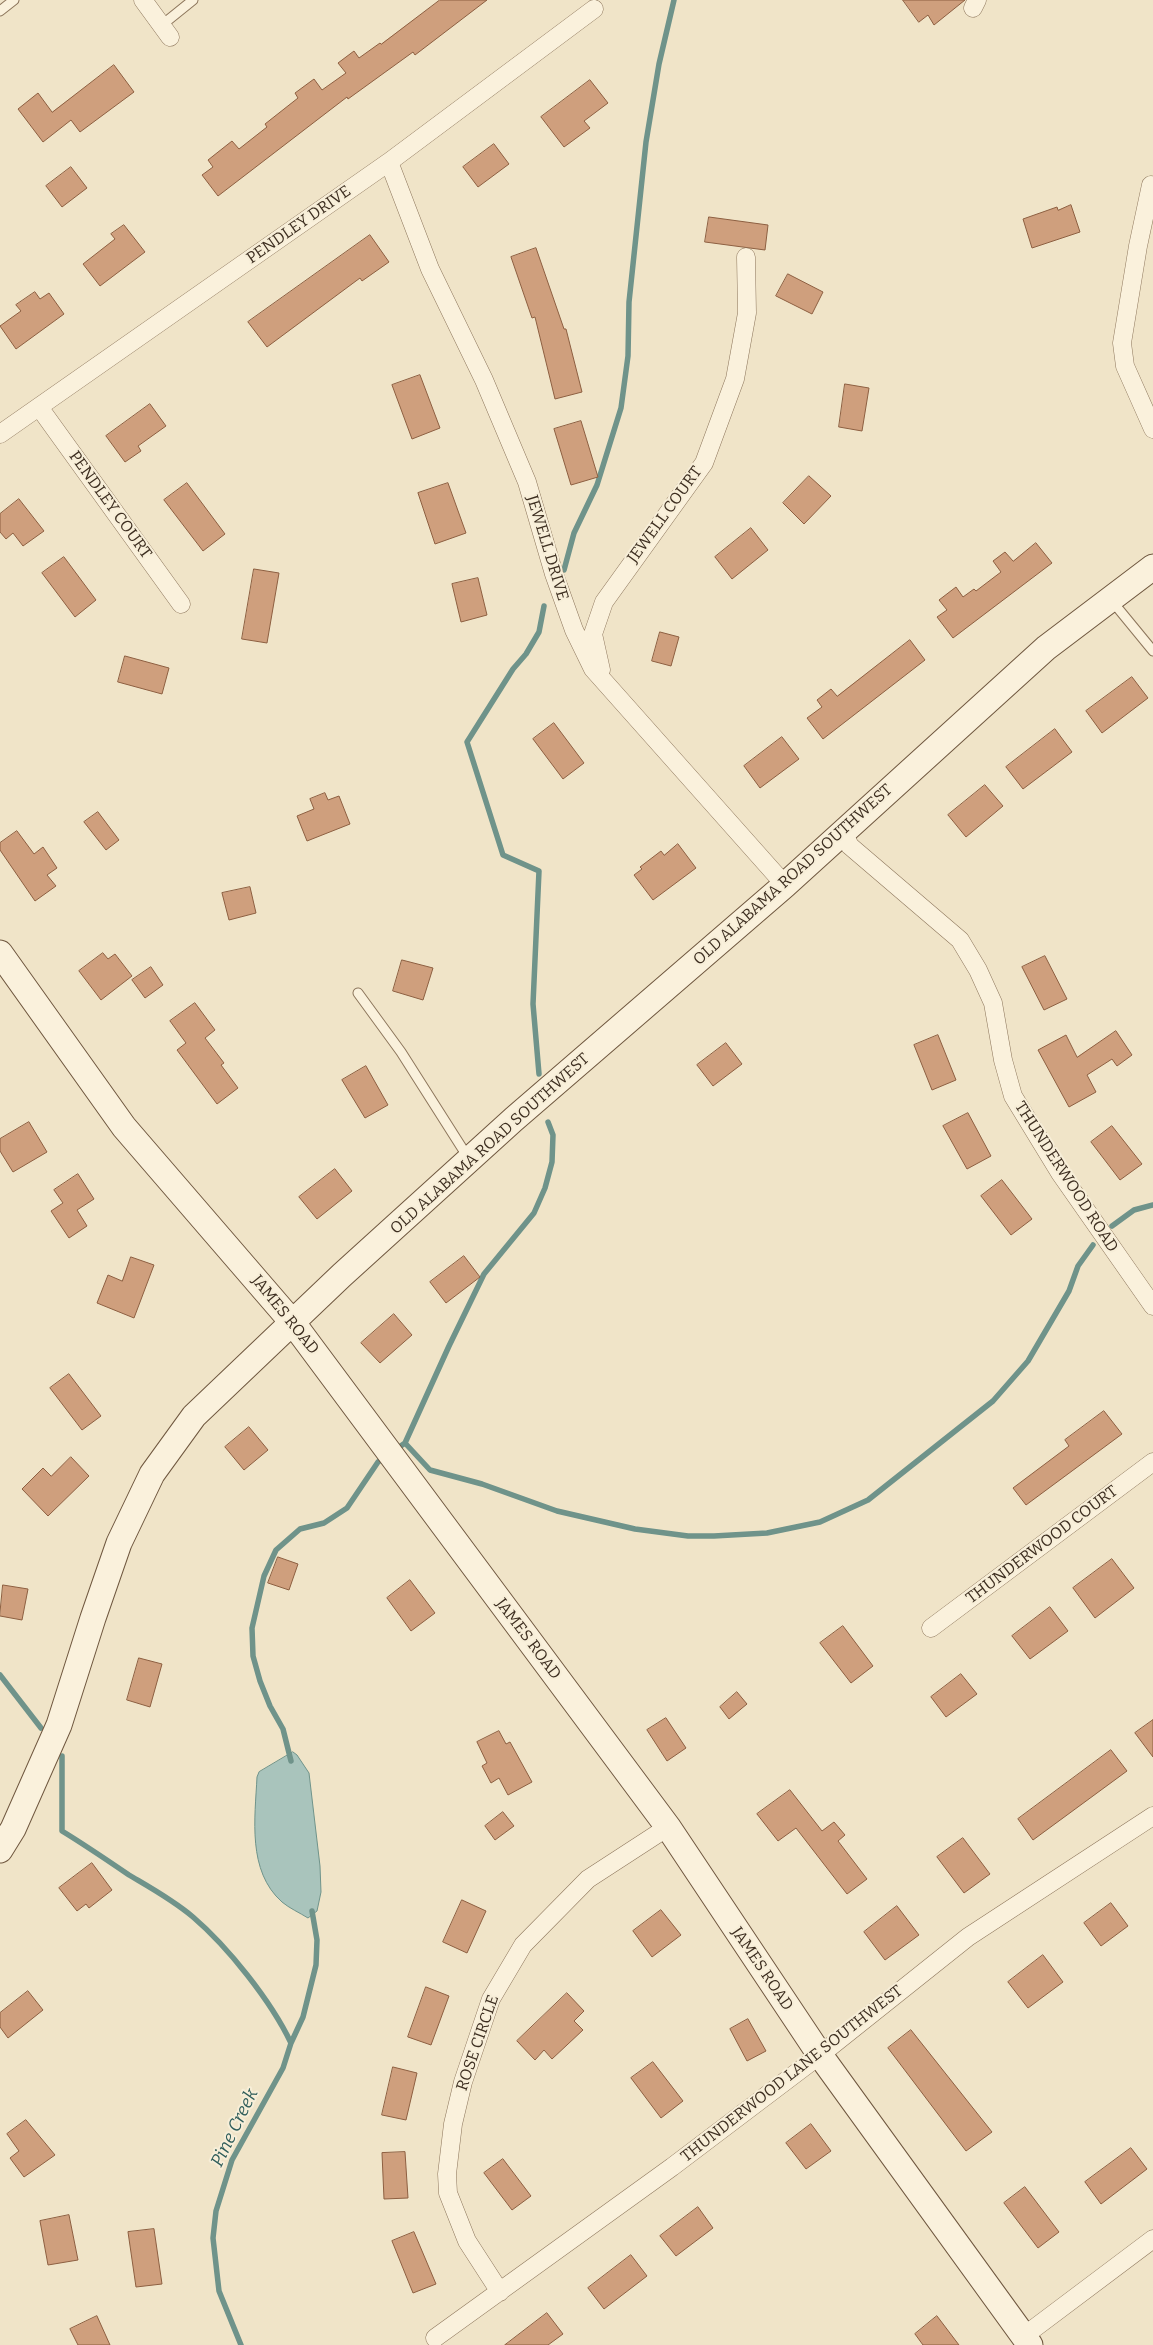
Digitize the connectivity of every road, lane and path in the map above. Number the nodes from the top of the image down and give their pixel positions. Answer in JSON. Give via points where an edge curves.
{"nodes":[{"id":1,"x":14,"y":0,"type":"edge"},
{"id":2,"x":143,"y":0,"type":"edge"},
{"id":3,"x":193,"y":0,"type":"edge"},
{"id":4,"x":594,"y":10,"type":"dead end"},
{"id":5,"x":0,"y":11,"type":"edge"},
{"id":6,"x":166,"y":31,"type":"joint"},
{"id":7,"x":390,"y":162,"type":"junction"},
{"id":8,"x":1151,"y":185,"type":"dead end"},
{"id":9,"x":746,"y":257,"type":"dead end"},
{"id":10,"x":39,"y":407,"type":"junction"},
{"id":11,"x":1153,"y":429,"type":"edge"},
{"id":12,"x":0,"y":434,"type":"edge"},
{"id":13,"x":1153,"y":566,"type":"edge"},
{"id":14,"x":1111,"y":598,"type":"junction"},
{"id":15,"x":181,"y":604,"type":"dead end"},
{"id":16,"x":1153,"y":651,"type":"edge"},
{"id":17,"x":604,"y":679,"type":"junction"},
{"id":18,"x":842,"y":831,"type":"junction"},
{"id":19,"x":785,"y":885,"type":"junction"},
{"id":20,"x":0,"y":953,"type":"edge"},
{"id":21,"x":358,"y":993,"type":"dead end"},
{"id":22,"x":470,"y":1161,"type":"junction"},
{"id":23,"x":1153,"y":1306,"type":"edge"},
{"id":24,"x":294,"y":1323,"type":"junction"},
{"id":25,"x":1153,"y":1462,"type":"edge"},
{"id":26,"x":931,"y":1628,"type":"dead end"},
{"id":27,"x":1153,"y":1816,"type":"edge"},
{"id":28,"x":668,"y":1827,"type":"junction"},
{"id":29,"x":0,"y":1850,"type":"edge"},
{"id":30,"x":820,"y":2055,"type":"junction"},
{"id":31,"x":1153,"y":2239,"type":"edge"},
{"id":32,"x":500,"y":2292,"type":"junction"},
{"id":33,"x":435,"y":2338,"type":"dead end"},
{"id":34,"x":1027,"y":2341,"type":"edge"}],
"edges":[{"from":1,"to":5,"type":"lane"},
{"from":2,"to":6,"type":"street"},
{"from":3,"to":6,"type":"lane"},
{"from":4,"to":7,"type":"street","name":"PENDLEY DRIVE"},
{"from":7,"to":10,"type":"street","name":"PENDLEY DRIVE"},
{"from":7,"to":17,"type":"street","name":"JEWELL DRIVE","via":[[430,269],[484,380],[527,482],[574,630],[593,668]]},
{"from":8,"to":11,"type":"street","via":[[1122,343],[1125,366]]},
{"from":9,"to":17,"type":"street","name":"JEWELL COURT","via":[[747,312],[735,378],[704,463],[604,602],[593,634]]},
{"from":10,"to":12,"type":"street","name":"PENDLEY DRIVE"},
{"from":10,"to":15,"type":"street","name":"PENDLEY COURT"},
{"from":13,"to":14,"type":"street","name":"OLD ALABAMA ROAD SOUTHWEST"},
{"from":14,"to":16,"type":"lane"},
{"from":14,"to":18,"type":"street","name":"OLD ALABAMA ROAD SOUTHWEST","via":[[1046,648]]},
{"from":17,"to":19,"type":"street","name":"JEWELL DRIVE"},
{"from":18,"to":19,"type":"street","name":"OLD ALABAMA ROAD SOUTHWEST"},
{"from":18,"to":23,"type":"street","name":"THUNDERWOOD ROAD","via":[[850,846],[960,940],[993,1003],[1013,1096],[1060,1173]]},
{"from":19,"to":22,"type":"street","name":"OLD ALABAMA ROAD SOUTHWEST","via":[[514,1119]]},
{"from":20,"to":24,"type":"street","name":"JAMES ROAD","via":[[124,1127]]},
{"from":21,"to":22,"type":"lane","via":[[402,1052]]},
{"from":22,"to":24,"type":"street","name":"OLD ALABAMA ROAD SOUTHWEST","via":[[342,1275]]},
{"from":24,"to":28,"type":"street","name":"JAMES ROAD"},
{"from":24,"to":29,"type":"street","name":"OLD ALABAMA ROAD SOUTHWEST","via":[[194,1416],[152,1474],[119,1543],[59,1725],[13,1829]]},
{"from":25,"to":26,"type":"street","name":"THUNDERWOOD COURT"},
{"from":27,"to":30,"type":"street","name":"THUNDERWOOD LANE SOUTHWEST","via":[[968,1937]]},
{"from":28,"to":30,"type":"street","name":"JAMES ROAD"},
{"from":28,"to":32,"type":"street","name":"ROSE CIRCLE","via":[[588,1879],[523,1945],[488,2008],[453,2124],[448,2154],[448,2193],[467,2241]]},
{"from":30,"to":32,"type":"street","name":"THUNDERWOOD LANE SOUTHWEST"},
{"from":30,"to":34,"type":"street","name":"JAMES ROAD"},
{"from":31,"to":34,"type":"street"},
{"from":32,"to":33,"type":"street","name":"THUNDERWOOD LANE SOUTHWEST"}]}
